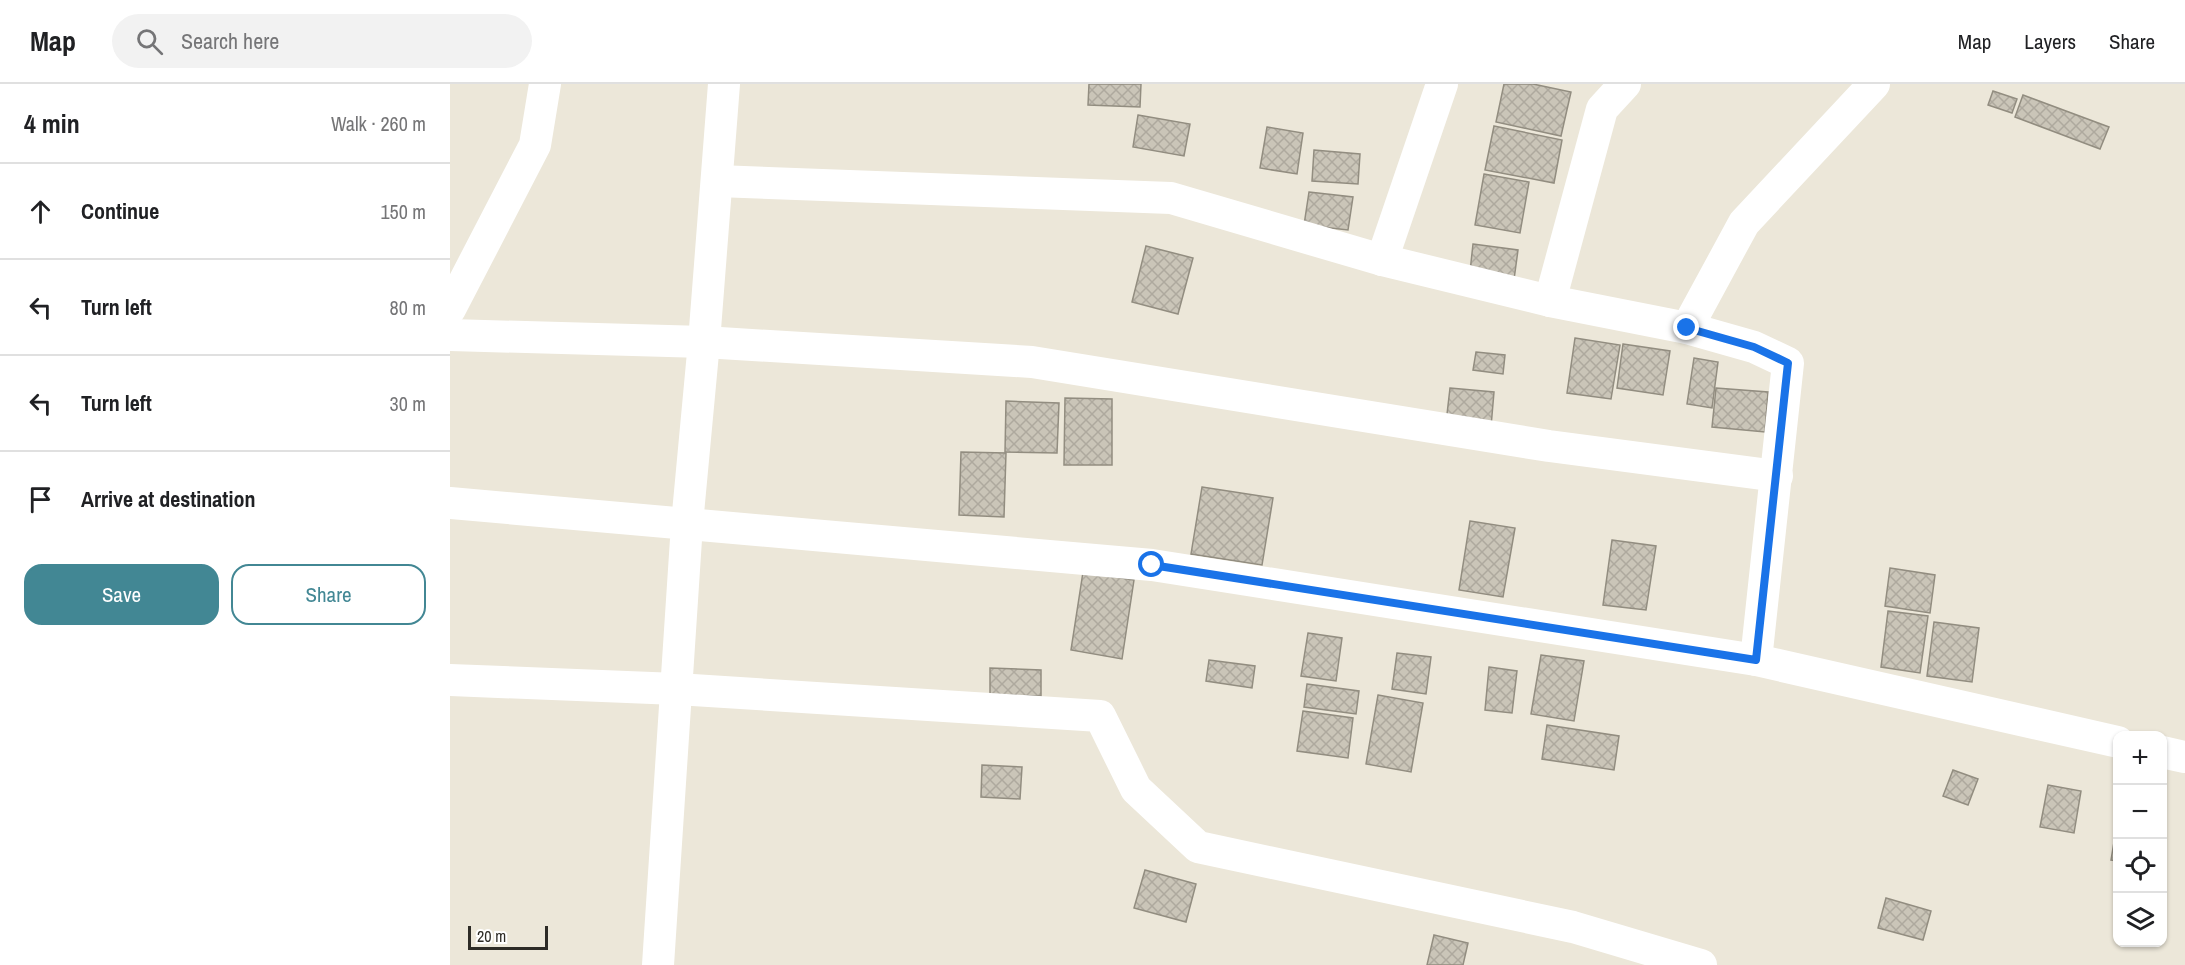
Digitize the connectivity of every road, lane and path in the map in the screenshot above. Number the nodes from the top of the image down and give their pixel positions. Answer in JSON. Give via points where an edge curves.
{"nodes":[{"id":1,"x":545,"y":84,"type":"edge"},
{"id":2,"x":724,"y":84,"type":"edge"},
{"id":3,"x":1442,"y":84,"type":"edge"},
{"id":4,"x":1625,"y":84,"type":"edge"},
{"id":5,"x":1874,"y":84,"type":"edge"},
{"id":6,"x":717,"y":181,"type":"junction"},
{"id":7,"x":1382,"y":260,"type":"junction"},
{"id":8,"x":1550,"y":301,"type":"junction"},
{"id":9,"x":450,"y":309,"type":"edge"},
{"id":10,"x":1687,"y":328,"type":"junction"},
{"id":11,"x":450,"y":336,"type":"edge"},
{"id":12,"x":704,"y":342,"type":"junction"},
{"id":13,"x":1777,"y":476,"type":"junction"},
{"id":14,"x":450,"y":503,"type":"edge"},
{"id":15,"x":687,"y":524,"type":"junction"},
{"id":16,"x":1756,"y":660,"type":"junction"},
{"id":17,"x":450,"y":681,"type":"edge"},
{"id":18,"x":677,"y":688,"type":"junction"},
{"id":19,"x":2113,"y":741,"type":"edge"},
{"id":20,"x":2167,"y":753,"type":"edge"},
{"id":21,"x":2185,"y":757,"type":"edge"},
{"id":22,"x":658,"y":965,"type":"edge"},
{"id":23,"x":1701,"y":965,"type":"edge"}],
"edges":[{"from":1,"to":9,"type":"street","via":[[535,145]]},
{"from":2,"to":6,"type":"street"},
{"from":3,"to":7,"type":"street"},
{"from":4,"to":8,"type":"street","via":[[1602,109]]},
{"from":5,"to":10,"type":"street","via":[[1744,223]]},
{"from":6,"to":7,"type":"street","via":[[1171,198]]},
{"from":6,"to":12,"type":"street"},
{"from":7,"to":8,"type":"street"},
{"from":8,"to":10,"type":"street"},
{"from":10,"to":13,"type":"street","via":[[1754,347],[1788,363]]},
{"from":11,"to":12,"type":"street"},
{"from":12,"to":13,"type":"street","via":[[1032,362],[1549,446]]},
{"from":12,"to":15,"type":"street"},
{"from":13,"to":16,"type":"street"},
{"from":14,"to":15,"type":"street"},
{"from":15,"to":16,"type":"street","via":[[1152,565]]},
{"from":15,"to":18,"type":"street"},
{"from":16,"to":19,"type":"street"},
{"from":17,"to":18,"type":"street"},
{"from":18,"to":22,"type":"street"},
{"from":18,"to":23,"type":"street","via":[[1100,716],[1136,789],[1198,847],[1573,927]]},
{"from":20,"to":21,"type":"street"}]}
